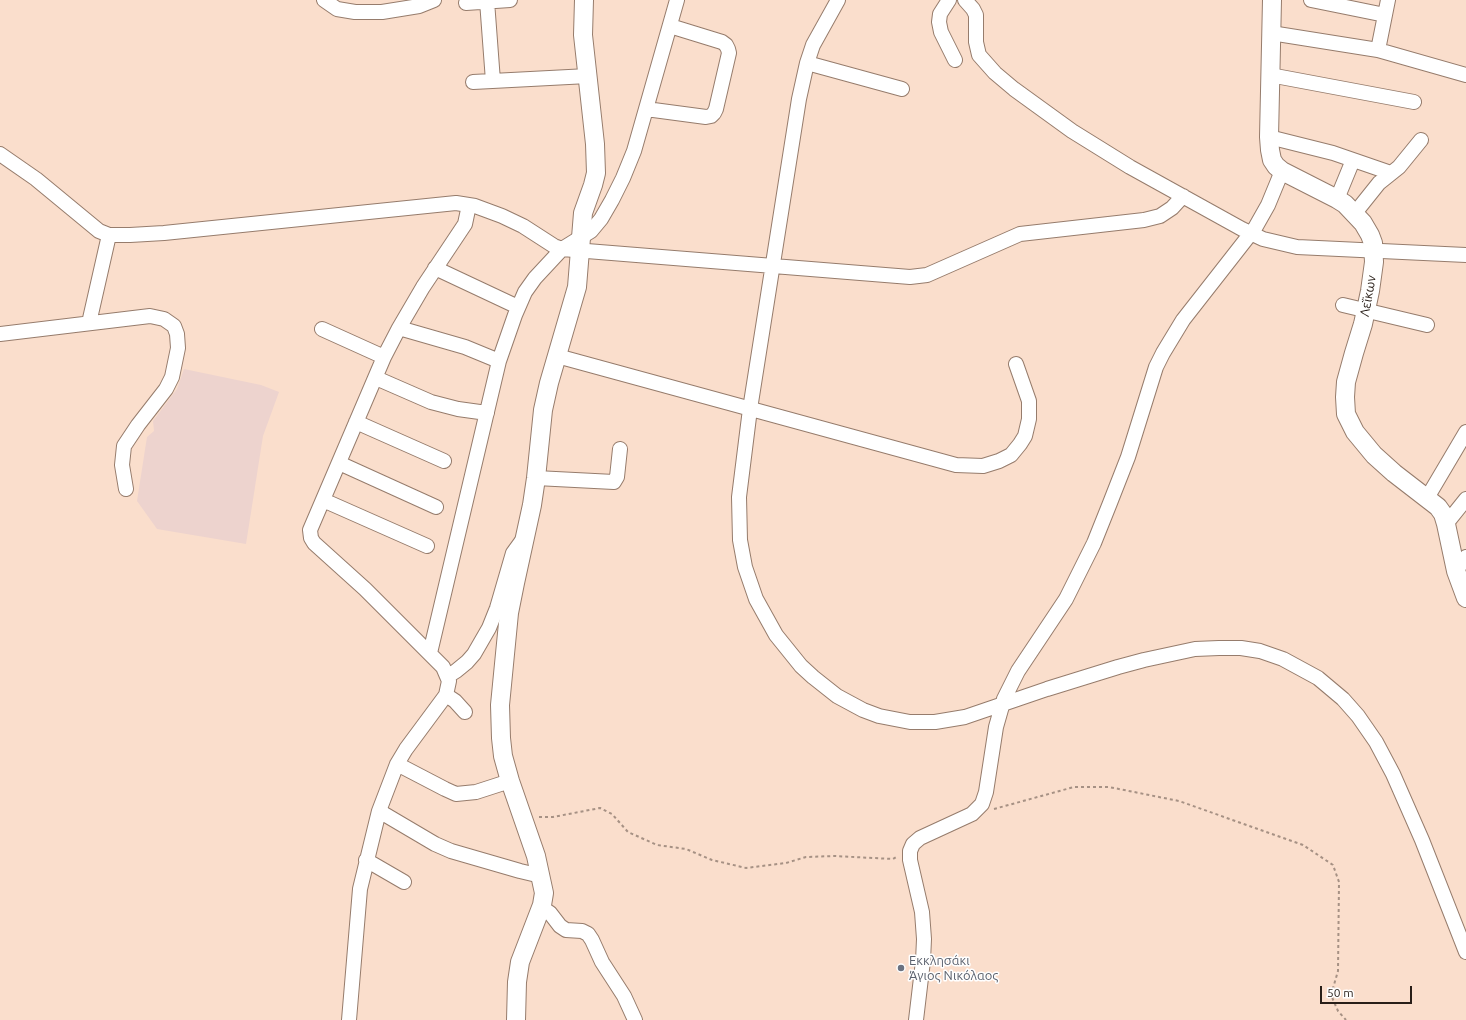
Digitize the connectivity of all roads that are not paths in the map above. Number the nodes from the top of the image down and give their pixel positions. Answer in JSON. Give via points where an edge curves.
{"nodes":[{"id":1,"x":324,"y":0,"type":"edge"},
{"id":2,"x":434,"y":0,"type":"edge"},
{"id":3,"x":510,"y":0,"type":"edge"},
{"id":4,"x":584,"y":0,"type":"edge"},
{"id":5,"x":677,"y":0,"type":"edge"},
{"id":6,"x":838,"y":0,"type":"edge"},
{"id":7,"x":949,"y":0,"type":"edge"},
{"id":8,"x":966,"y":0,"type":"edge"},
{"id":9,"x":1272,"y":0,"type":"edge"},
{"id":10,"x":1311,"y":0,"type":"edge"},
{"id":11,"x":1388,"y":0,"type":"edge"},
{"id":12,"x":486,"y":1,"type":"junction"},
{"id":13,"x":466,"y":2,"type":"dead end"},
{"id":14,"x":1385,"y":15,"type":"junction"},
{"id":15,"x":670,"y":26,"type":"junction"},
{"id":16,"x":1271,"y":33,"type":"junction"},
{"id":17,"x":1378,"y":50,"type":"junction"},
{"id":18,"x":954,"y":60,"type":"dead end"},
{"id":19,"x":807,"y":63,"type":"junction"},
{"id":20,"x":1270,"y":75,"type":"junction"},
{"id":21,"x":1466,"y":75,"type":"edge"},
{"id":22,"x":588,"y":76,"type":"junction"},
{"id":23,"x":492,"y":81,"type":"junction"},
{"id":24,"x":473,"y":82,"type":"dead end"},
{"id":25,"x":902,"y":89,"type":"dead end"},
{"id":26,"x":1414,"y":102,"type":"dead end"},
{"id":27,"x":646,"y":109,"type":"junction"},
{"id":28,"x":1269,"y":137,"type":"junction"},
{"id":29,"x":1421,"y":140,"type":"dead end"},
{"id":30,"x":0,"y":154,"type":"edge"},
{"id":31,"x":1353,"y":160,"type":"junction"},
{"id":32,"x":1282,"y":171,"type":"junction"},
{"id":33,"x":1391,"y":173,"type":"junction"},
{"id":34,"x":1183,"y":196,"type":"junction"},
{"id":35,"x":1337,"y":199,"type":"junction"},
{"id":36,"x":469,"y":205,"type":"junction"},
{"id":37,"x":1355,"y":213,"type":"junction"},
{"id":38,"x":1252,"y":234,"type":"junction"},
{"id":39,"x":109,"y":235,"type":"junction"},
{"id":40,"x":581,"y":245,"type":"junction"},
{"id":41,"x":562,"y":249,"type":"junction"},
{"id":42,"x":1374,"y":251,"type":"junction"},
{"id":43,"x":1466,"y":255,"type":"edge"},
{"id":44,"x":773,"y":266,"type":"junction"},
{"id":45,"x":435,"y":268,"type":"junction"},
{"id":46,"x":1343,"y":305,"type":"dead end"},
{"id":47,"x":518,"y":307,"type":"junction"},
{"id":48,"x":1367,"y":311,"type":"junction"},
{"id":49,"x":89,"y":323,"type":"junction"},
{"id":50,"x":1427,"y":325,"type":"dead end"},
{"id":51,"x":399,"y":328,"type":"junction"},
{"id":52,"x":322,"y":329,"type":"dead end"},
{"id":53,"x":0,"y":334,"type":"edge"},
{"id":54,"x":556,"y":356,"type":"junction"},
{"id":55,"x":384,"y":357,"type":"junction"},
{"id":56,"x":499,"y":361,"type":"junction"},
{"id":57,"x":1016,"y":364,"type":"dead end"},
{"id":58,"x":376,"y":378,"type":"junction"},
{"id":59,"x":750,"y":410,"type":"junction"},
{"id":60,"x":488,"y":413,"type":"junction"},
{"id":61,"x":356,"y":422,"type":"junction"},
{"id":62,"x":1466,"y":432,"type":"edge"},
{"id":63,"x":620,"y":449,"type":"dead end"},
{"id":64,"x":444,"y":461,"type":"dead end"},
{"id":65,"x":339,"y":464,"type":"junction"},
{"id":66,"x":536,"y":478,"type":"junction"},
{"id":67,"x":126,"y":490,"type":"dead end"},
{"id":68,"x":1427,"y":498,"type":"junction"},
{"id":69,"x":1466,"y":499,"type":"edge"},
{"id":70,"x":323,"y":500,"type":"junction"},
{"id":71,"x":436,"y":507,"type":"dead end"},
{"id":72,"x":1446,"y":524,"type":"junction"},
{"id":73,"x":525,"y":538,"type":"junction"},
{"id":74,"x":427,"y":546,"type":"dead end"},
{"id":75,"x":1461,"y":564,"type":"edge"},
{"id":76,"x":1466,"y":598,"type":"edge"},
{"id":77,"x":430,"y":653,"type":"junction"},
{"id":78,"x":448,"y":676,"type":"junction"},
{"id":79,"x":446,"y":695,"type":"junction"},
{"id":80,"x":1001,"y":705,"type":"junction"},
{"id":81,"x":465,"y":712,"type":"dead end"},
{"id":82,"x":397,"y":764,"type":"junction"},
{"id":83,"x":510,"y":781,"type":"junction"},
{"id":84,"x":379,"y":811,"type":"junction"},
{"id":85,"x":366,"y":860,"type":"junction"},
{"id":86,"x":541,"y":876,"type":"junction"},
{"id":87,"x":404,"y":882,"type":"dead end"},
{"id":88,"x":541,"y":907,"type":"junction"},
{"id":89,"x":1466,"y":952,"type":"edge"},
{"id":90,"x":349,"y":1020,"type":"edge"},
{"id":91,"x":516,"y":1020,"type":"edge"},
{"id":92,"x":634,"y":1020,"type":"edge"},
{"id":93,"x":916,"y":1020,"type":"edge"}],
"edges":[{"from":1,"to":2,"type":"street","via":[[337,9],[355,12],[382,12],[419,6]]},
{"from":3,"to":12,"type":"street"},
{"from":4,"to":22,"type":"street","via":[[583,35]]},
{"from":5,"to":15,"type":"street"},
{"from":6,"to":19,"type":"street","via":[[820,32]]},
{"from":7,"to":18,"type":"street","via":[[940,14],[939,22]]},
{"from":8,"to":34,"type":"street","via":[[976,15],[978,51],[982,60],[996,73],[1072,131]]},
{"from":9,"to":16,"type":"street","name":"Λεΐκων"},
{"from":10,"to":14,"type":"street"},
{"from":11,"to":14,"type":"street"},
{"from":12,"to":13,"type":"street"},
{"from":12,"to":23,"type":"street"},
{"from":14,"to":17,"type":"street"},
{"from":15,"to":27,"type":"street"},
{"from":15,"to":27,"type":"street","via":[[722,42],[728,48],[716,110],[714,114],[706,117]]},
{"from":16,"to":17,"type":"street"},
{"from":16,"to":20,"type":"street","name":"Λεΐκων"},
{"from":17,"to":21,"type":"street"},
{"from":19,"to":25,"type":"street"},
{"from":19,"to":44,"type":"street"},
{"from":20,"to":26,"type":"street"},
{"from":20,"to":28,"type":"street","name":"Λεΐκων"},
{"from":22,"to":23,"type":"street"},
{"from":22,"to":40,"type":"street","via":[[596,164],[593,185],[583,213]]},
{"from":23,"to":24,"type":"street"},
{"from":27,"to":40,"type":"street","via":[[634,150],[620,183],[597,225]]},
{"from":28,"to":31,"type":"street"},
{"from":28,"to":32,"type":"street","name":"Λεΐκων","via":[[1272,160]]},
{"from":29,"to":33,"type":"street"},
{"from":30,"to":39,"type":"street"},
{"from":31,"to":33,"type":"street"},
{"from":31,"to":35,"type":"street"},
{"from":32,"to":35,"type":"street","name":"Λεΐκων"},
{"from":32,"to":38,"type":"street","via":[[1265,212]]},
{"from":33,"to":37,"type":"street","via":[[1379,183]]},
{"from":34,"to":38,"type":"street"},
{"from":34,"to":44,"type":"street","via":[[1160,216],[1020,234],[919,277]]},
{"from":35,"to":37,"type":"street","name":"Λεΐκων"},
{"from":36,"to":39,"type":"street","via":[[449,204],[164,233]]},
{"from":36,"to":41,"type":"street","via":[[511,220]]},
{"from":36,"to":45,"type":"street","via":[[465,224]]},
{"from":37,"to":42,"type":"street","name":"Λεΐκων","via":[[1368,230]]},
{"from":38,"to":42,"type":"street","via":[[1289,246]]},
{"from":38,"to":80,"type":"street","via":[[1183,320],[1163,353],[1152,377],[1128,457],[1094,543],[1066,599],[1018,671]]},
{"from":39,"to":49,"type":"street"},
{"from":40,"to":41,"type":"street"},
{"from":40,"to":44,"type":"street"},
{"from":40,"to":54,"type":"street","via":[[577,287]]},
{"from":41,"to":47,"type":"street","via":[[531,284]]},
{"from":42,"to":43,"type":"street"},
{"from":42,"to":48,"type":"street","name":"Λεΐκων"},
{"from":44,"to":59,"type":"street"},
{"from":45,"to":47,"type":"street"},
{"from":45,"to":51,"type":"street"},
{"from":46,"to":48,"type":"street"},
{"from":47,"to":56,"type":"street"},
{"from":48,"to":50,"type":"street"},
{"from":48,"to":68,"type":"street","name":"Λεΐκων","via":[[1347,378],[1346,414],[1355,432],[1374,455]]},
{"from":49,"to":53,"type":"street"},
{"from":49,"to":67,"type":"street","via":[[156,317],[171,323],[176,329],[177,352],[171,382],[125,443],[122,461]]},
{"from":51,"to":55,"type":"street"},
{"from":51,"to":56,"type":"street","via":[[465,347]]},
{"from":52,"to":55,"type":"street"},
{"from":54,"to":59,"type":"street"},
{"from":54,"to":66,"type":"street","via":[[543,410]]},
{"from":55,"to":58,"type":"street"},
{"from":56,"to":60,"type":"street"},
{"from":57,"to":59,"type":"street","via":[[1029,401],[1029,419],[1025,436],[1011,455],[983,466],[956,465]]},
{"from":58,"to":60,"type":"street","via":[[431,402]]},
{"from":58,"to":61,"type":"street"},
{"from":59,"to":80,"type":"street","via":[[738,505],[742,552],[748,580],[756,599],[792,655],[813,677],[837,696],[863,710],[894,720],[936,722],[965,717]]},
{"from":60,"to":77,"type":"street"},
{"from":61,"to":64,"type":"street"},
{"from":61,"to":65,"type":"street"},
{"from":62,"to":68,"type":"street"},
{"from":63,"to":66,"type":"street","via":[[617,477],[614,482]]},
{"from":65,"to":70,"type":"street"},
{"from":65,"to":71,"type":"street"},
{"from":66,"to":73,"type":"street"},
{"from":68,"to":72,"type":"street","name":"Λεΐκων","via":[[1438,507]]},
{"from":69,"to":72,"type":"street"},
{"from":70,"to":74,"type":"street"},
{"from":70,"to":77,"type":"street","via":[[310,530],[314,543]]},
{"from":72,"to":75,"type":"street","name":"Λεΐκων"},
{"from":73,"to":78,"type":"street","via":[[513,553],[489,628],[474,654]]},
{"from":73,"to":83,"type":"street","via":[[509,613],[500,705],[502,750]]},
{"from":75,"to":76,"type":"street","name":"Λεΐκων"},
{"from":77,"to":78,"type":"street","via":[[443,666]]},
{"from":78,"to":79,"type":"street"},
{"from":79,"to":81,"type":"street"},
{"from":79,"to":82,"type":"street"},
{"from":80,"to":89,"type":"street","via":[[1131,664],[1195,649],[1260,651],[1300,667],[1343,699],[1376,742],[1422,840]]},
{"from":80,"to":93,"type":"street","via":[[982,804],[964,818],[920,838],[910,851],[922,912],[924,939],[924,961]]},
{"from":82,"to":83,"type":"street","via":[[456,794],[476,792]]},
{"from":82,"to":84,"type":"street"},
{"from":83,"to":86,"type":"street","via":[[524,817]]},
{"from":84,"to":85,"type":"street"},
{"from":84,"to":86,"type":"street","via":[[447,850]]},
{"from":85,"to":87,"type":"street"},
{"from":85,"to":90,"type":"street","via":[[360,889]]},
{"from":86,"to":88,"type":"street","via":[[544,893]]},
{"from":88,"to":91,"type":"street","via":[[520,962]]},
{"from":88,"to":92,"type":"street","via":[[566,930],[588,934],[624,996]]}]}
